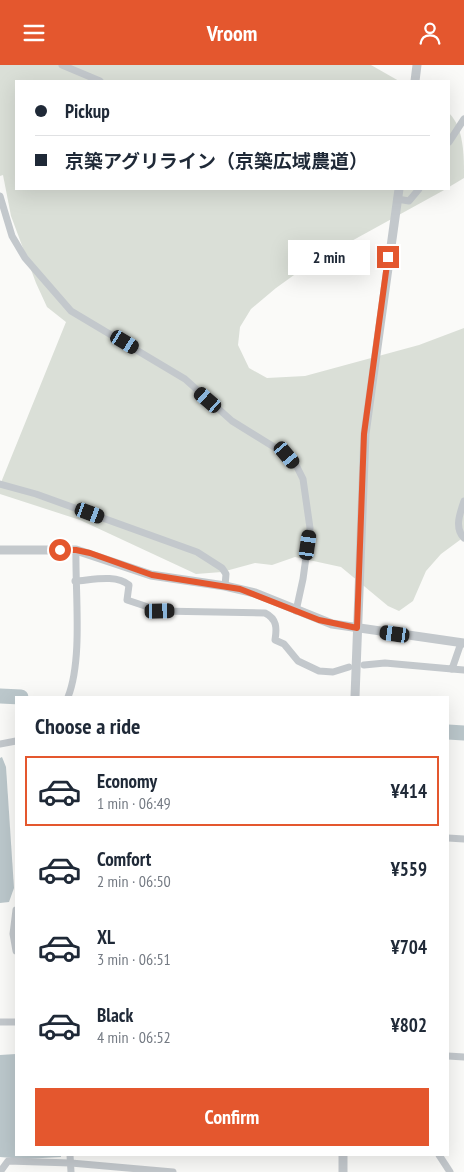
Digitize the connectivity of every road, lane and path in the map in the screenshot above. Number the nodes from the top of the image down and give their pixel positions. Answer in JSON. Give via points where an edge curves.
{"nodes":[{"id":1,"x":62,"y":65,"type":"edge"},
{"id":2,"x":417,"y":65,"type":"edge"},
{"id":3,"x":98,"y":80,"type":"edge"},
{"id":4,"x":414,"y":80,"type":"edge"},
{"id":5,"x":464,"y":119,"type":"edge"},
{"id":6,"x":450,"y":140,"type":"edge"},
{"id":7,"x":399,"y":190,"type":"edge"},
{"id":8,"x":418,"y":190,"type":"edge"},
{"id":9,"x":0,"y":196,"type":"edge"},
{"id":10,"x":397,"y":199,"type":"junction"},
{"id":11,"x":0,"y":484,"type":"edge"},
{"id":12,"x":464,"y":501,"type":"edge"},
{"id":13,"x":464,"y":539,"type":"edge"},
{"id":14,"x":76,"y":550,"type":"junction"},
{"id":15,"x":0,"y":551,"type":"edge"},
{"id":16,"x":76,"y":581,"type":"junction"},
{"id":17,"x":225,"y":586,"type":"junction"},
{"id":18,"x":296,"y":611,"type":"junction"},
{"id":19,"x":357,"y":628,"type":"junction"},
{"id":20,"x":462,"y":643,"type":"edge"},
{"id":21,"x":364,"y":665,"type":"dead end"},
{"id":22,"x":349,"y":667,"type":"dead end"},
{"id":23,"x":452,"y":669,"type":"junction"},
{"id":24,"x":464,"y":670,"type":"edge"},
{"id":25,"x":68,"y":696,"type":"edge"},
{"id":26,"x":355,"y":696,"type":"edge"},
{"id":27,"x":15,"y":741,"type":"edge"},
{"id":28,"x":0,"y":745,"type":"edge"},
{"id":29,"x":449,"y":838,"type":"edge"},
{"id":30,"x":464,"y":839,"type":"edge"},
{"id":31,"x":15,"y":918,"type":"edge"},
{"id":32,"x":15,"y":945,"type":"edge"},
{"id":33,"x":0,"y":1022,"type":"edge"},
{"id":34,"x":15,"y":1022,"type":"edge"},
{"id":35,"x":449,"y":1056,"type":"edge"},
{"id":36,"x":464,"y":1057,"type":"edge"},
{"id":37,"x":70,"y":1156,"type":"edge"},
{"id":38,"x":343,"y":1156,"type":"edge"},
{"id":39,"x":440,"y":1156,"type":"edge"},
{"id":40,"x":71,"y":1163,"type":"junction"},
{"id":41,"x":0,"y":1172,"type":"edge"},
{"id":42,"x":71,"y":1172,"type":"edge"},
{"id":43,"x":173,"y":1172,"type":"edge"},
{"id":44,"x":343,"y":1172,"type":"edge"},
{"id":45,"x":450,"y":1172,"type":"edge"}],
"edges":[{"from":1,"to":3,"type":"street"},
{"from":2,"to":4,"type":"street"},
{"from":5,"to":6,"type":"street"},
{"from":7,"to":10,"type":"street"},
{"from":8,"to":10,"type":"street","via":[[409,201]]},
{"from":9,"to":18,"type":"street","via":[[12,236],[25,259],[71,311],[185,379],[232,421],[287,455],[297,467],[304,479],[310,528]]},
{"from":10,"to":19,"type":"street","via":[[364,434]]},
{"from":11,"to":17,"type":"street","via":[[197,552],[222,568],[226,574]]},
{"from":12,"to":13,"type":"street","via":[[458,519]]},
{"from":14,"to":15,"type":"street"},
{"from":14,"to":16,"type":"street"},
{"from":14,"to":17,"type":"street","via":[[152,575]]},
{"from":16,"to":22,"type":"street","via":[[124,581],[129,585],[127,600],[160,611],[265,613],[276,623],[275,640],[284,644],[298,661],[319,671],[333,672]]},
{"from":16,"to":25,"type":"street","via":[[74,683]]},
{"from":17,"to":18,"type":"street","via":[[255,593]]},
{"from":18,"to":19,"type":"street","via":[[332,624]]},
{"from":19,"to":20,"type":"street"},
{"from":19,"to":26,"type":"street"},
{"from":20,"to":23,"type":"street"},
{"from":21,"to":23,"type":"street","via":[[385,663]]},
{"from":23,"to":24,"type":"street"},
{"from":27,"to":28,"type":"street"},
{"from":29,"to":30,"type":"street"},
{"from":31,"to":32,"type":"street"},
{"from":33,"to":34,"type":"street"},
{"from":35,"to":36,"type":"street"},
{"from":37,"to":40,"type":"street"},
{"from":38,"to":44,"type":"street"},
{"from":39,"to":45,"type":"street"},
{"from":40,"to":41,"type":"street","via":[[8,1161]]},
{"from":40,"to":42,"type":"street"},
{"from":40,"to":43,"type":"street"}]}
